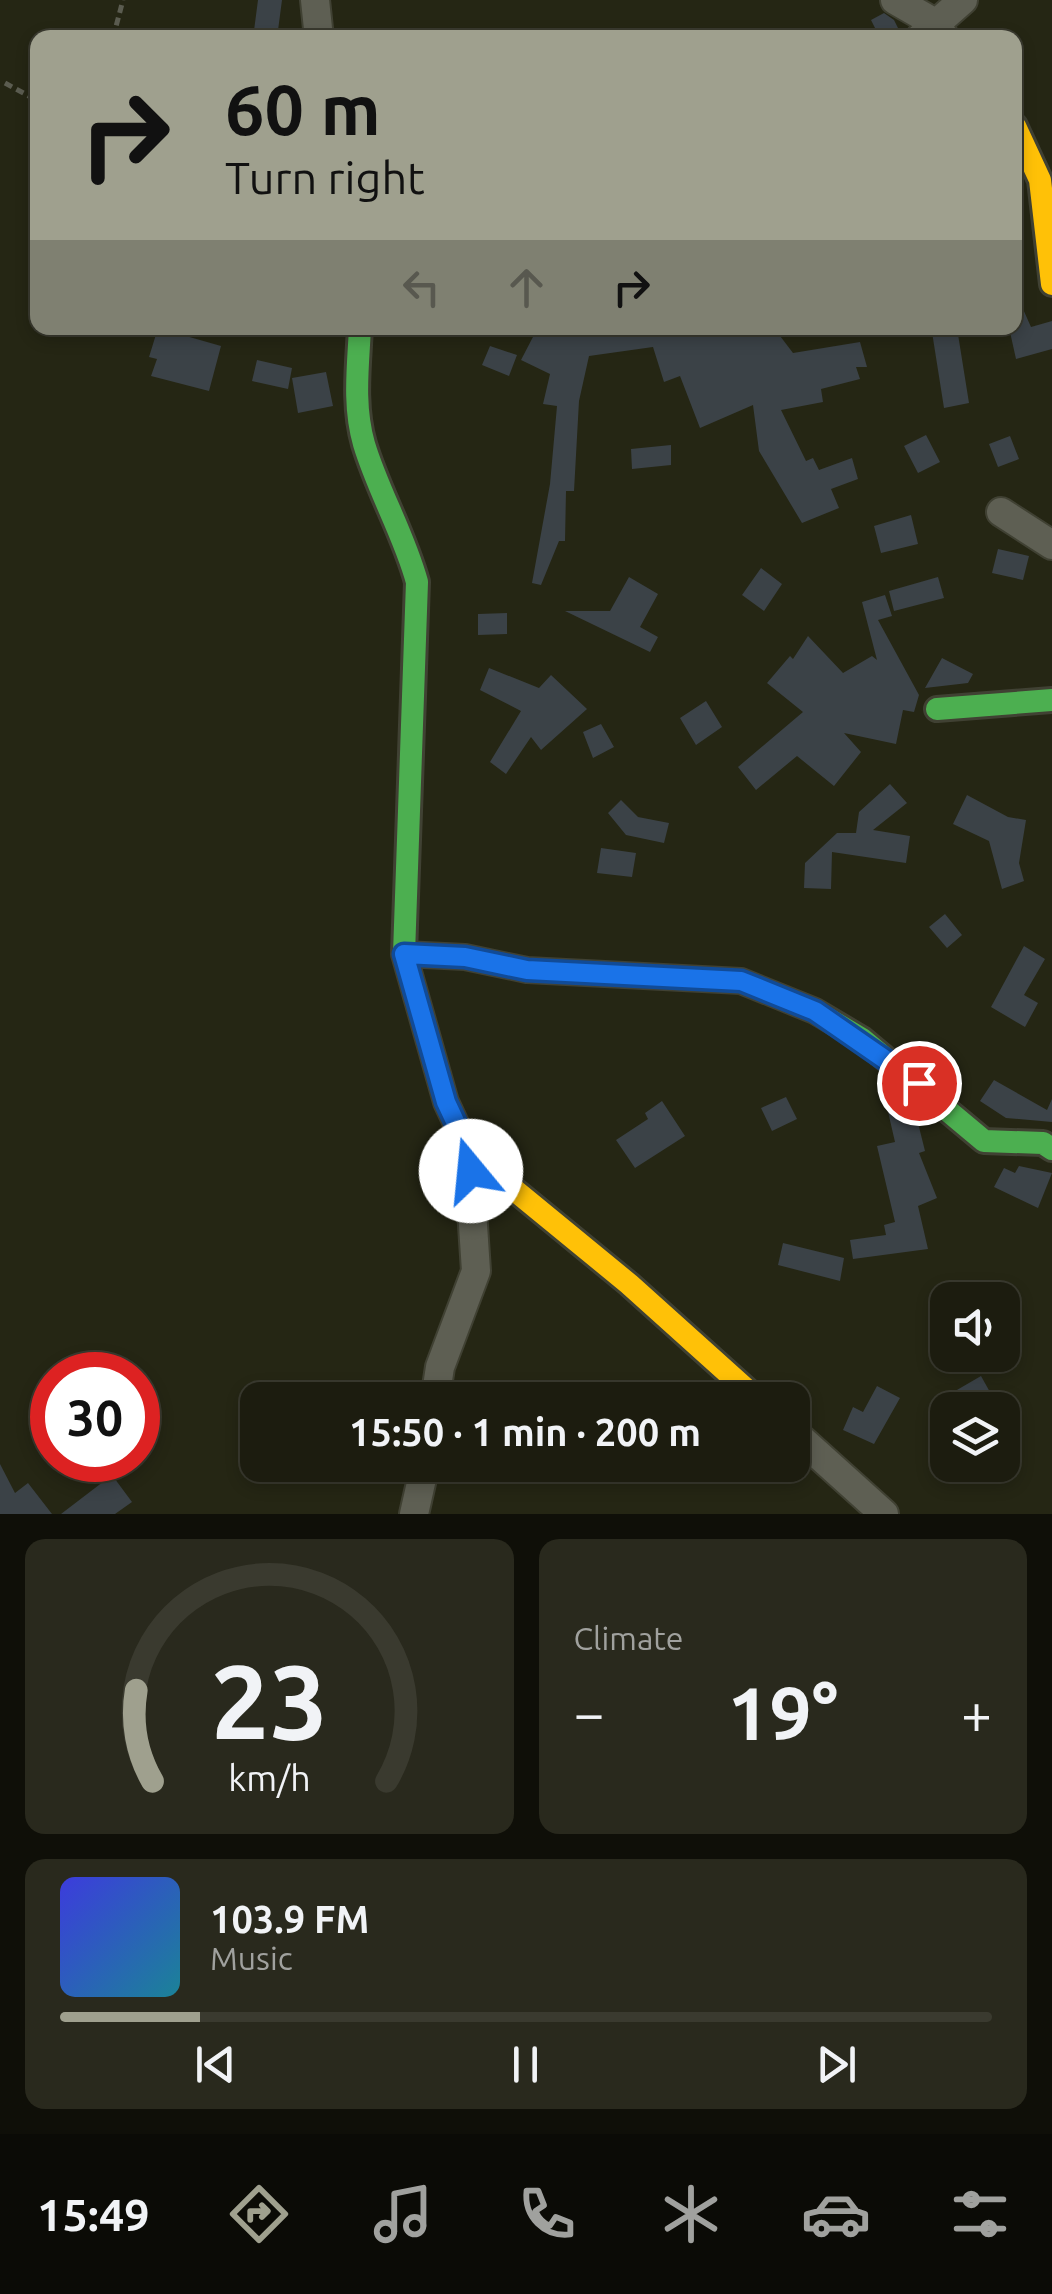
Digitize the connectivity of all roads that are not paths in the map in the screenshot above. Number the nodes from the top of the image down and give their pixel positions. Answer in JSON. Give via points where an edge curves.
{"nodes":[{"id":1,"x":315,"y":0,"type":"edge"},
{"id":2,"x":895,"y":0,"type":"edge"},
{"id":3,"x":963,"y":0,"type":"edge"},
{"id":4,"x":318,"y":30,"type":"edge"},
{"id":5,"x":930,"y":30,"type":"edge"},
{"id":6,"x":936,"y":30,"type":"edge"},
{"id":7,"x":1022,"y":135,"type":"edge"},
{"id":8,"x":1052,"y":284,"type":"edge"},
{"id":9,"x":360,"y":335,"type":"edge"},
{"id":10,"x":1001,"y":512,"type":"dead end"},
{"id":11,"x":1052,"y":545,"type":"edge"},
{"id":12,"x":1052,"y":700,"type":"edge"},
{"id":13,"x":937,"y":709,"type":"dead end"},
{"id":14,"x":404,"y":954,"type":"junction"},
{"id":15,"x":467,"y":1147,"type":"junction"},
{"id":16,"x":1052,"y":1148,"type":"edge"},
{"id":17,"x":439,"y":1382,"type":"edge"},
{"id":18,"x":738,"y":1382,"type":"edge"},
{"id":19,"x":810,"y":1447,"type":"edge"},
{"id":20,"x":421,"y":1482,"type":"edge"},
{"id":21,"x":414,"y":1514,"type":"edge"},
{"id":22,"x":884,"y":1514,"type":"edge"}],
"edges":[{"from":1,"to":4,"type":"street"},
{"from":2,"to":5,"type":"street"},
{"from":3,"to":6,"type":"street"},
{"from":7,"to":8,"type":"street","via":[[1044,203]]},
{"from":9,"to":14,"type":"street","via":[[356,395],[364,444],[417,582]]},
{"from":10,"to":11,"type":"street"},
{"from":12,"to":13,"type":"street"},
{"from":14,"to":15,"type":"street","via":[[446,1102]]},
{"from":14,"to":16,"type":"street","via":[[527,970],[741,981],[815,1011],[862,1040],[984,1141]]},
{"from":15,"to":17,"type":"street","via":[[476,1270]]},
{"from":15,"to":18,"type":"street"},
{"from":19,"to":22,"type":"street"},
{"from":20,"to":21,"type":"street"}]}
